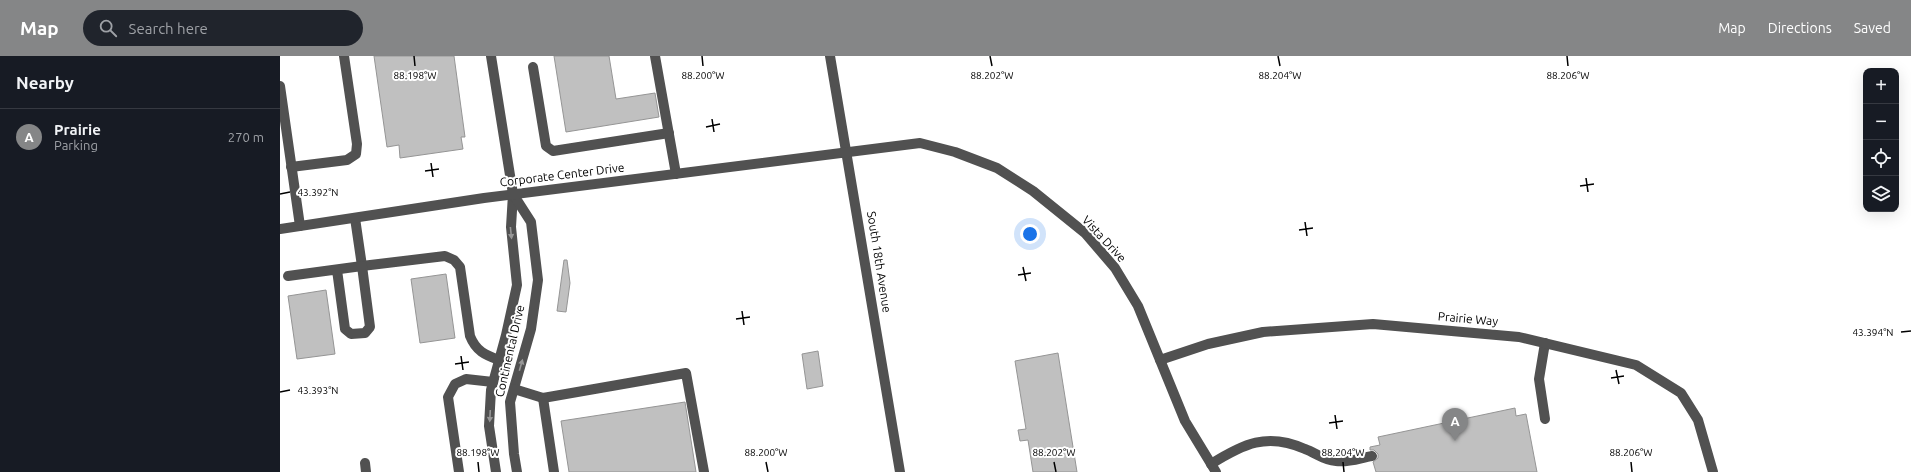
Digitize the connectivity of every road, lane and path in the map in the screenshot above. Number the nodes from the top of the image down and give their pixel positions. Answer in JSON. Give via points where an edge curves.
{"nodes":[{"id":1,"x":344,"y":56,"type":"edge"},
{"id":2,"x":491,"y":56,"type":"edge"},
{"id":3,"x":655,"y":56,"type":"edge"},
{"id":4,"x":830,"y":56,"type":"edge"},
{"id":5,"x":533,"y":67,"type":"dead end"},
{"id":6,"x":280,"y":86,"type":"edge"},
{"id":7,"x":669,"y":133,"type":"junction"},
{"id":8,"x":847,"y":152,"type":"junction"},
{"id":9,"x":291,"y":167,"type":"junction"},
{"id":10,"x":676,"y":174,"type":"junction"},
{"id":11,"x":513,"y":194,"type":"junction"},
{"id":12,"x":355,"y":218,"type":"junction"},
{"id":13,"x":300,"y":226,"type":"junction"},
{"id":14,"x":280,"y":228,"type":"edge"},
{"id":15,"x":362,"y":266,"type":"junction"},
{"id":16,"x":337,"y":270,"type":"junction"},
{"id":17,"x":288,"y":276,"type":"dead end"},
{"id":18,"x":1545,"y":343,"type":"junction"},
{"id":19,"x":499,"y":360,"type":"junction"},
{"id":20,"x":1160,"y":360,"type":"junction"},
{"id":21,"x":493,"y":382,"type":"junction"},
{"id":22,"x":514,"y":388,"type":"junction"},
{"id":23,"x":544,"y":398,"type":"junction"},
{"id":24,"x":1545,"y":420,"type":"dead end"},
{"id":25,"x":1372,"y":456,"type":"dead end"},
{"id":26,"x":1214,"y":468,"type":"edge"},
{"id":27,"x":459,"y":472,"type":"edge"},
{"id":28,"x":496,"y":472,"type":"edge"},
{"id":29,"x":517,"y":472,"type":"edge"},
{"id":30,"x":554,"y":472,"type":"edge"},
{"id":31,"x":704,"y":472,"type":"edge"},
{"id":32,"x":900,"y":472,"type":"edge"},
{"id":33,"x":1713,"y":472,"type":"edge"}],
"edges":[{"from":1,"to":9,"type":"street","via":[[357,144],[356,154],[347,160]]},
{"from":2,"to":11,"type":"street","name":"Continental Drive"},
{"from":3,"to":7,"type":"street"},
{"from":4,"to":8,"type":"street","name":"South 18th Avenue"},
{"from":5,"to":7,"type":"street","via":[[546,146],[553,152]]},
{"from":6,"to":9,"type":"street"},
{"from":7,"to":10,"type":"street"},
{"from":8,"to":10,"type":"street","name":"Corporate Center Drive"},
{"from":8,"to":20,"type":"street","name":"Vista Drive","via":[[920,143],[955,152],[997,168],[1033,190],[1085,233],[1115,268],[1138,306]]},
{"from":8,"to":32,"type":"street","name":"South 18th Avenue"},
{"from":9,"to":13,"type":"street"},
{"from":10,"to":11,"type":"street","name":"Corporate Center Drive"},
{"from":11,"to":12,"type":"street","name":"Corporate Center Drive"},
{"from":11,"to":19,"type":"street","name":"Continental Drive","one_way":true,"via":[[510,227],[517,285]]},
{"from":22,"to":11,"type":"street","name":"Continental Drive","one_way":true,"via":[[531,329],[538,280],[531,222]]},
{"from":12,"to":13,"type":"street","name":"Corporate Center Drive"},
{"from":12,"to":15,"type":"street"},
{"from":13,"to":14,"type":"street","name":"Corporate Center Drive"},
{"from":15,"to":16,"type":"street"},
{"from":15,"to":16,"type":"street","via":[[370,327],[365,332],[351,334],[346,330]]},
{"from":15,"to":19,"type":"street","via":[[445,256],[454,260],[460,267],[470,336],[474,346],[483,354]]},
{"from":16,"to":17,"type":"street"},
{"from":18,"to":20,"type":"street","name":"Prairie Way","via":[[1519,337],[1373,324],[1263,332],[1208,344]]},
{"from":18,"to":24,"type":"street","via":[[1539,378]]},
{"from":18,"to":33,"type":"street","name":"Prairie Way","via":[[1636,365],[1681,393],[1698,420]]},
{"from":19,"to":21,"type":"street","name":"Continental Drive"},
{"from":20,"to":26,"type":"street","name":"Vista Drive","via":[[1185,421]]},
{"from":21,"to":27,"type":"street","via":[[466,378],[455,384],[448,397]]},
{"from":21,"to":28,"type":"street","name":"Continental Drive","one_way":true,"via":[[489,426]]},
{"from":22,"to":23,"type":"street"},
{"from":22,"to":29,"type":"street","name":"Continental Drive","via":[[510,402]]},
{"from":23,"to":30,"type":"street"},
{"from":23,"to":31,"type":"street","via":[[686,373]]},
{"from":25,"to":26,"type":"street","via":[[1336,462],[1325,460],[1292,444],[1267,440],[1246,444]]}]}
